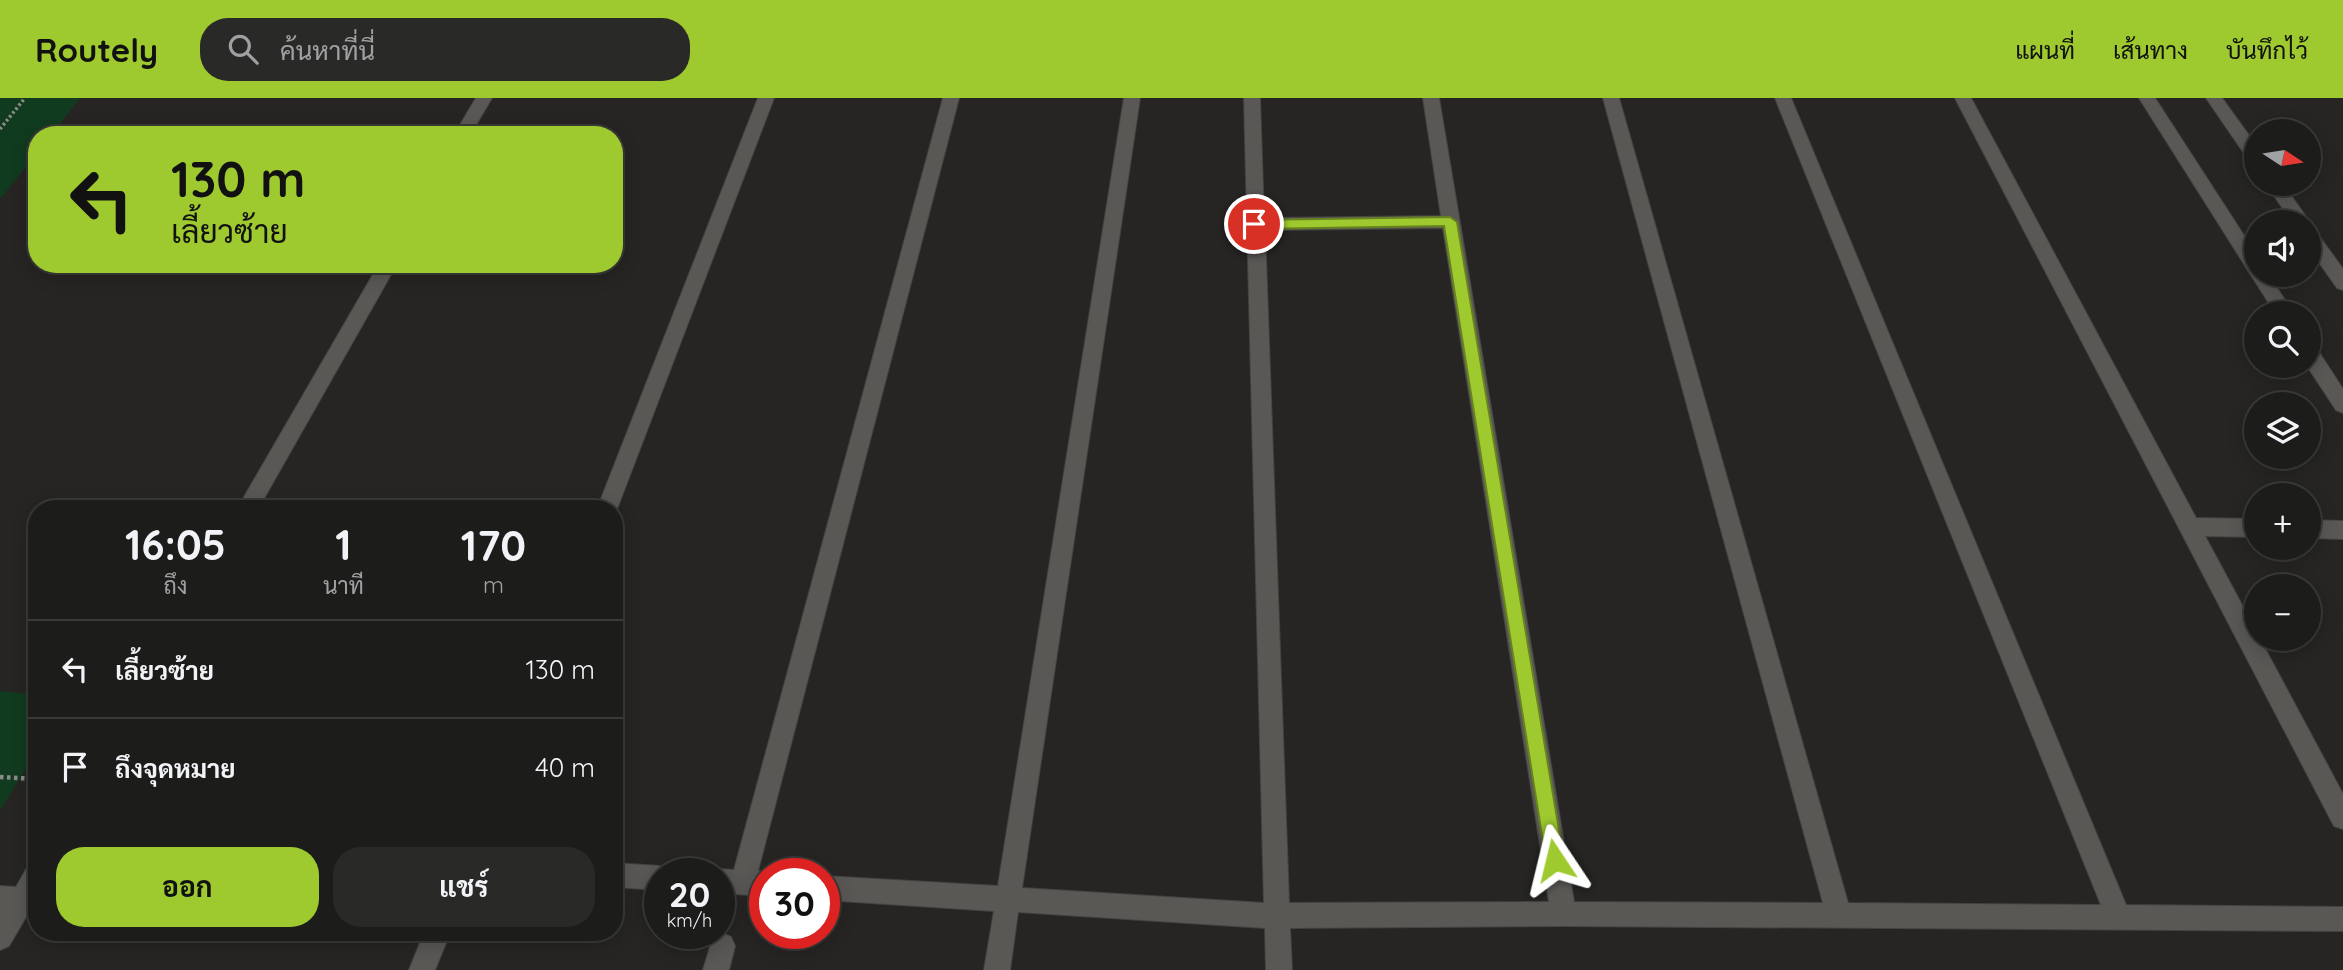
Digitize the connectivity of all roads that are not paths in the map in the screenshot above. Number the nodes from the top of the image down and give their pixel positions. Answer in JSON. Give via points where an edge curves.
{"nodes":[{"id":1,"x":484,"y":98,"type":"edge"},
{"id":2,"x":766,"y":98,"type":"edge"},
{"id":3,"x":951,"y":98,"type":"edge"},
{"id":4,"x":1132,"y":98,"type":"edge"},
{"id":5,"x":1252,"y":98,"type":"edge"},
{"id":6,"x":1431,"y":98,"type":"edge"},
{"id":7,"x":1611,"y":98,"type":"edge"},
{"id":8,"x":1783,"y":98,"type":"edge"},
{"id":9,"x":1963,"y":98,"type":"edge"},
{"id":10,"x":2147,"y":98,"type":"edge"},
{"id":11,"x":2214,"y":98,"type":"edge"},
{"id":12,"x":468,"y":126,"type":"edge"},
{"id":13,"x":2244,"y":141,"type":"edge"},
{"id":14,"x":1450,"y":222,"type":"junction"},
{"id":15,"x":1254,"y":224,"type":"junction"},
{"id":16,"x":2244,"y":250,"type":"edge"},
{"id":17,"x":2321,"y":252,"type":"edge"},
{"id":18,"x":383,"y":273,"type":"edge"},
{"id":19,"x":2343,"y":283,"type":"edge"},
{"id":20,"x":2321,"y":371,"type":"edge"},
{"id":21,"x":2343,"y":405,"type":"edge"},
{"id":22,"x":252,"y":500,"type":"edge"},
{"id":23,"x":610,"y":500,"type":"edge"},
{"id":24,"x":2190,"y":527,"type":"junction"},
{"id":25,"x":2244,"y":528,"type":"edge"},
{"id":26,"x":2321,"y":529,"type":"edge"},
{"id":27,"x":2343,"y":530,"type":"edge"},
{"id":28,"x":2343,"y":818,"type":"edge"},
{"id":29,"x":623,"y":876,"type":"edge"},
{"id":30,"x":644,"y":877,"type":"edge"},
{"id":31,"x":28,"y":883,"type":"edge"},
{"id":32,"x":742,"y":883,"type":"edge"},
{"id":33,"x":840,"y":889,"type":"edge"},
{"id":34,"x":11,"y":899,"type":"edge"},
{"id":35,"x":1008,"y":900,"type":"junction"},
{"id":36,"x":1564,"y":914,"type":"junction"},
{"id":37,"x":1278,"y":916,"type":"junction"},
{"id":38,"x":1839,"y":916,"type":"junction"},
{"id":39,"x":2118,"y":917,"type":"junction"},
{"id":40,"x":2342,"y":918,"type":"edge"},
{"id":41,"x":0,"y":937,"type":"edge"},
{"id":42,"x":433,"y":941,"type":"edge"},
{"id":43,"x":422,"y":970,"type":"edge"},
{"id":44,"x":998,"y":970,"type":"edge"},
{"id":45,"x":1279,"y":970,"type":"edge"}],
"edges":[{"from":1,"to":12,"type":"street"},
{"from":2,"to":23,"type":"street"},
{"from":3,"to":32,"type":"street"},
{"from":4,"to":35,"type":"street"},
{"from":5,"to":15,"type":"street"},
{"from":6,"to":14,"type":"street"},
{"from":7,"to":38,"type":"street"},
{"from":8,"to":39,"type":"street"},
{"from":9,"to":24,"type":"street"},
{"from":10,"to":16,"type":"street"},
{"from":11,"to":13,"type":"street"},
{"from":14,"to":15,"type":"street"},
{"from":14,"to":36,"type":"street"},
{"from":15,"to":37,"type":"street"},
{"from":17,"to":19,"type":"street"},
{"from":18,"to":22,"type":"street"},
{"from":20,"to":21,"type":"street"},
{"from":24,"to":25,"type":"street"},
{"from":24,"to":28,"type":"street"},
{"from":26,"to":27,"type":"street"},
{"from":29,"to":30,"type":"street"},
{"from":31,"to":34,"type":"street"},
{"from":33,"to":35,"type":"street"},
{"from":34,"to":41,"type":"street"},
{"from":35,"to":37,"type":"street"},
{"from":35,"to":44,"type":"street"},
{"from":36,"to":37,"type":"street"},
{"from":36,"to":38,"type":"street"},
{"from":37,"to":45,"type":"street"},
{"from":38,"to":39,"type":"street"},
{"from":39,"to":40,"type":"street"},
{"from":42,"to":43,"type":"street"}]}
